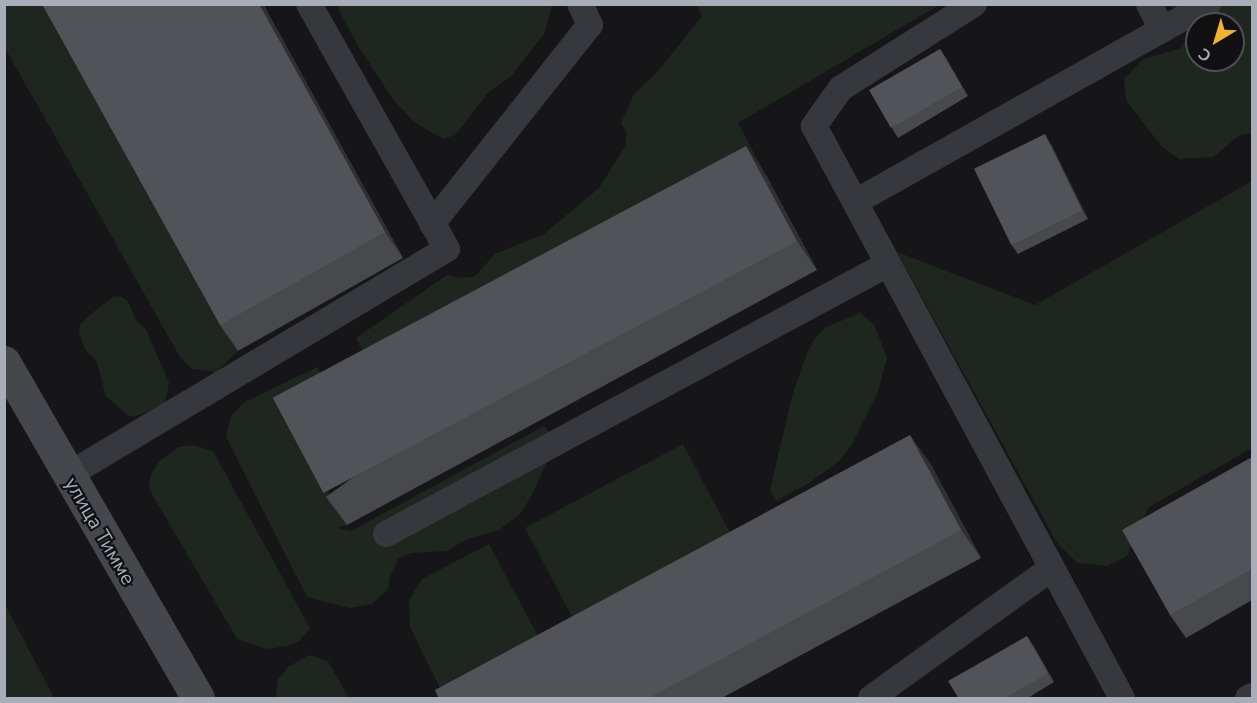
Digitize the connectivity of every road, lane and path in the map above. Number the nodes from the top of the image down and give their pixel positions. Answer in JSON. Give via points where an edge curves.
{"nodes":[{"id":1,"x":309,"y":4,"type":"edge"},
{"id":2,"x":580,"y":4,"type":"edge"},
{"id":3,"x":974,"y":4,"type":"edge"},
{"id":4,"x":1149,"y":4,"type":"edge"},
{"id":5,"x":1208,"y":4,"type":"edge"},
{"id":6,"x":1162,"y":30,"type":"junction"},
{"id":7,"x":855,"y":202,"type":"junction"},
{"id":8,"x":432,"y":224,"type":"junction"},
{"id":9,"x":888,"y":264,"type":"junction"},
{"id":10,"x":4,"y":362,"type":"edge"},
{"id":11,"x":68,"y":476,"type":"junction"},
{"id":12,"x":386,"y":534,"type":"dead end"},
{"id":13,"x":1052,"y":568,"type":"junction"},
{"id":14,"x":1252,"y":696,"type":"edge"},
{"id":15,"x":198,"y":699,"type":"edge"},
{"id":16,"x":871,"y":699,"type":"edge"},
{"id":17,"x":1122,"y":699,"type":"edge"},
{"id":18,"x":1248,"y":699,"type":"edge"}],
"edges":[{"from":1,"to":8,"type":"lane"},
{"from":2,"to":8,"type":"lane","via":[[590,25]]},
{"from":3,"to":7,"type":"lane","via":[[840,88],[814,126]]},
{"from":4,"to":6,"type":"lane"},
{"from":5,"to":6,"type":"lane"},
{"from":6,"to":7,"type":"lane"},
{"from":7,"to":9,"type":"lane"},
{"from":8,"to":11,"type":"lane","via":[[447,249]]},
{"from":9,"to":12,"type":"lane"},
{"from":9,"to":13,"type":"lane"},
{"from":10,"to":11,"type":"main road","name":"улица Тимме"},
{"from":11,"to":15,"type":"main road","name":"улица Тимме"},
{"from":13,"to":16,"type":"lane"},
{"from":13,"to":17,"type":"lane"},
{"from":14,"to":18,"type":"lane"}]}
